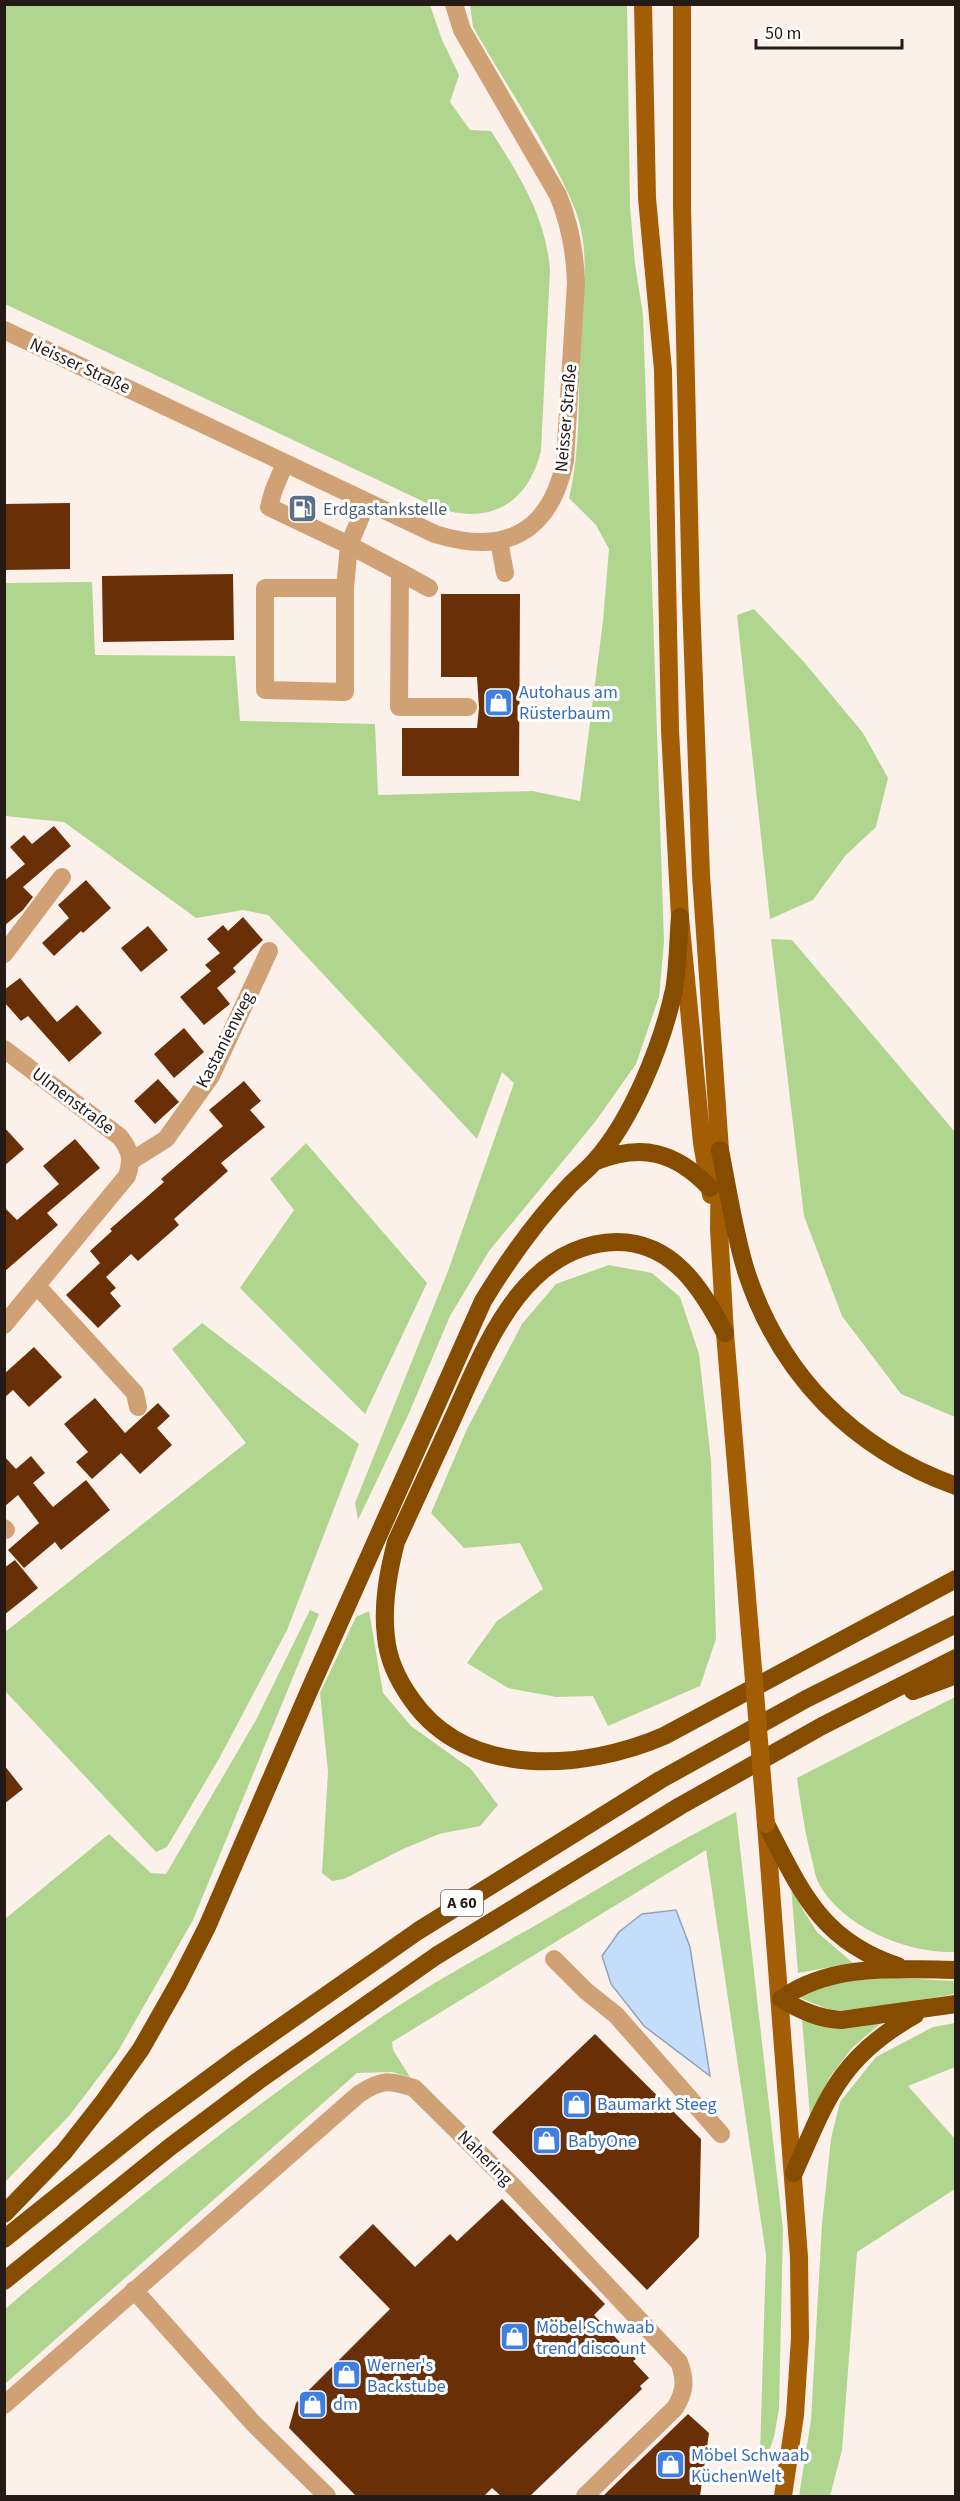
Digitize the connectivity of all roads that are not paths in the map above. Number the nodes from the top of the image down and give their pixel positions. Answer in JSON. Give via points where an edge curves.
{"nodes":[{"id":1,"x":454,"y":4,"type":"edge"},
{"id":2,"x":643,"y":4,"type":"edge"},
{"id":3,"x":682,"y":4,"type":"edge"},
{"id":4,"x":689,"y":4,"type":"edge"},
{"id":5,"x":682,"y":26,"type":"junction"},
{"id":6,"x":4,"y":330,"type":"edge"},
{"id":7,"x":285,"y":463,"type":"junction"},
{"id":8,"x":367,"y":502,"type":"junction"},
{"id":9,"x":499,"y":541,"type":"junction"},
{"id":10,"x":349,"y":545,"type":"junction"},
{"id":11,"x":400,"y":572,"type":"junction"},
{"id":12,"x":505,"y":573,"type":"dead end"},
{"id":13,"x":345,"y":588,"type":"junction"},
{"id":14,"x":429,"y":588,"type":"dead end"},
{"id":15,"x":468,"y":707,"type":"dead end"},
{"id":16,"x":62,"y":877,"type":"dead end"},
{"id":17,"x":680,"y":917,"type":"junction"},
{"id":18,"x":269,"y":951,"type":"dead end"},
{"id":19,"x":4,"y":954,"type":"edge"},
{"id":20,"x":4,"y":1049,"type":"edge"},
{"id":21,"x":720,"y":1150,"type":"junction"},
{"id":22,"x":131,"y":1161,"type":"junction"},
{"id":23,"x":594,"y":1162,"type":"junction"},
{"id":24,"x":710,"y":1188,"type":"junction"},
{"id":25,"x":719,"y":1229,"type":"junction"},
{"id":26,"x":38,"y":1287,"type":"junction"},
{"id":27,"x":4,"y":1325,"type":"edge"},
{"id":28,"x":725,"y":1334,"type":"junction"},
{"id":29,"x":138,"y":1407,"type":"dead end"},
{"id":30,"x":956,"y":1486,"type":"edge"},
{"id":31,"x":956,"y":1580,"type":"edge"},
{"id":32,"x":956,"y":1624,"type":"edge"},
{"id":33,"x":956,"y":1658,"type":"edge"},
{"id":34,"x":956,"y":1675,"type":"edge"},
{"id":35,"x":822,"y":1726,"type":"junction"},
{"id":36,"x":766,"y":1824,"type":"junction"},
{"id":37,"x":554,"y":1959,"type":"dead end"},
{"id":38,"x":908,"y":1969,"type":"junction"},
{"id":39,"x":956,"y":1970,"type":"edge"},
{"id":40,"x":781,"y":1999,"type":"junction"},
{"id":41,"x":956,"y":2004,"type":"edge"},
{"id":42,"x":925,"y":2009,"type":"junction"},
{"id":43,"x":721,"y":2134,"type":"dead end"},
{"id":44,"x":794,"y":2173,"type":"junction"},
{"id":45,"x":4,"y":2214,"type":"edge"},
{"id":46,"x":4,"y":2239,"type":"edge"},
{"id":47,"x":4,"y":2281,"type":"edge"},
{"id":48,"x":134,"y":2290,"type":"junction"},
{"id":49,"x":4,"y":2405,"type":"edge"},
{"id":50,"x":327,"y":2496,"type":"edge"},
{"id":51,"x":585,"y":2496,"type":"edge"},
{"id":52,"x":783,"y":2496,"type":"edge"}],
"edges":[{"from":1,"to":9,"type":"street","name":"Neisser Straße","via":[[462,30],[558,195],[575,253],[565,461],[559,487],[543,516]]},
{"from":2,"to":17,"type":"main road","via":[[647,198],[663,370],[670,730]]},
{"from":3,"to":5,"type":"main road"},
{"from":4,"to":5,"type":"street"},
{"from":5,"to":21,"type":"main road","via":[[696,741]]},
{"from":6,"to":7,"type":"street","name":"Neisser Straße"},
{"from":7,"to":8,"type":"street","name":"Neisser Straße"},
{"from":7,"to":10,"type":"street","via":[[269,507]]},
{"from":8,"to":9,"type":"street","name":"Neisser Straße","via":[[452,540]]},
{"from":8,"to":10,"type":"street"},
{"from":9,"to":12,"type":"street"},
{"from":10,"to":11,"type":"street"},
{"from":10,"to":13,"type":"street"},
{"from":11,"to":14,"type":"street"},
{"from":11,"to":15,"type":"street","via":[[399,707]]},
{"from":13,"to":13,"type":"street","via":[[345,692],[265,690],[265,588]]},
{"from":16,"to":19,"type":"street"},
{"from":17,"to":23,"type":"highway","via":[[674,988],[663,1033],[618,1130]]},
{"from":17,"to":24,"type":"main road","via":[[702,1143]]},
{"from":18,"to":22,"type":"street","name":"Kastanienweg","via":[[211,1076],[166,1138]]},
{"from":20,"to":22,"type":"street","name":"Ulmenstraße","via":[[120,1137]]},
{"from":21,"to":25,"type":"main road"},
{"from":21,"to":30,"type":"highway","via":[[747,1273],[786,1357],[845,1425],[917,1471]]},
{"from":22,"to":26,"type":"street","via":[[127,1176]]},
{"from":23,"to":24,"type":"highway","via":[[630,1151],[650,1153],[684,1164]]},
{"from":23,"to":45,"type":"highway","via":[[527,1238],[483,1301],[178,1984],[141,2049],[104,2101],[64,2152]]},
{"from":24,"to":25,"type":"main road"},
{"from":25,"to":28,"type":"main road"},
{"from":26,"to":27,"type":"street"},
{"from":26,"to":29,"type":"street","via":[[135,1393]]},
{"from":28,"to":31,"type":"highway","via":[[706,1297],[690,1277],[672,1260],[629,1242],[606,1242],[560,1258],[518,1295],[476,1367],[396,1542],[390,1564],[386,1640],[397,1675],[417,1707],[444,1733],[498,1756],[561,1762],[603,1757],[664,1736]]},
{"from":28,"to":36,"type":"main road","bridge":true},
{"from":32,"to":46,"type":"highway","number":"A 60","via":[[806,1699],[660,1780],[418,1930],[238,2057]]},
{"from":33,"to":35,"type":"highway","number":"A 60"},
{"from":34,"to":35,"type":"highway"},
{"from":35,"to":47,"type":"highway","number":"A 60","via":[[680,1806],[436,1956],[223,2108]]},
{"from":36,"to":38,"type":"highway","via":[[802,1890],[832,1928],[850,1945]]},
{"from":36,"to":40,"type":"main road"},
{"from":37,"to":43,"type":"street","via":[[616,2015]]},
{"from":38,"to":39,"type":"highway"},
{"from":38,"to":40,"type":"highway","via":[[824,1977]]},
{"from":40,"to":42,"type":"highway","via":[[825,2019]]},
{"from":40,"to":44,"type":"main road"},
{"from":41,"to":42,"type":"highway"},
{"from":42,"to":44,"type":"highway","via":[[881,2036],[838,2079]]},
{"from":44,"to":52,"type":"main road","via":[[800,2338],[795,2415]]},
{"from":48,"to":49,"type":"street","name":"Nahering"},
{"from":48,"to":50,"type":"street","via":[[253,2422]]},
{"from":48,"to":51,"type":"street","name":"Nahering","via":[[359,2094],[375,2084],[392,2081],[414,2088],[514,2187],[679,2362],[683,2395],[675,2408]]}]}
